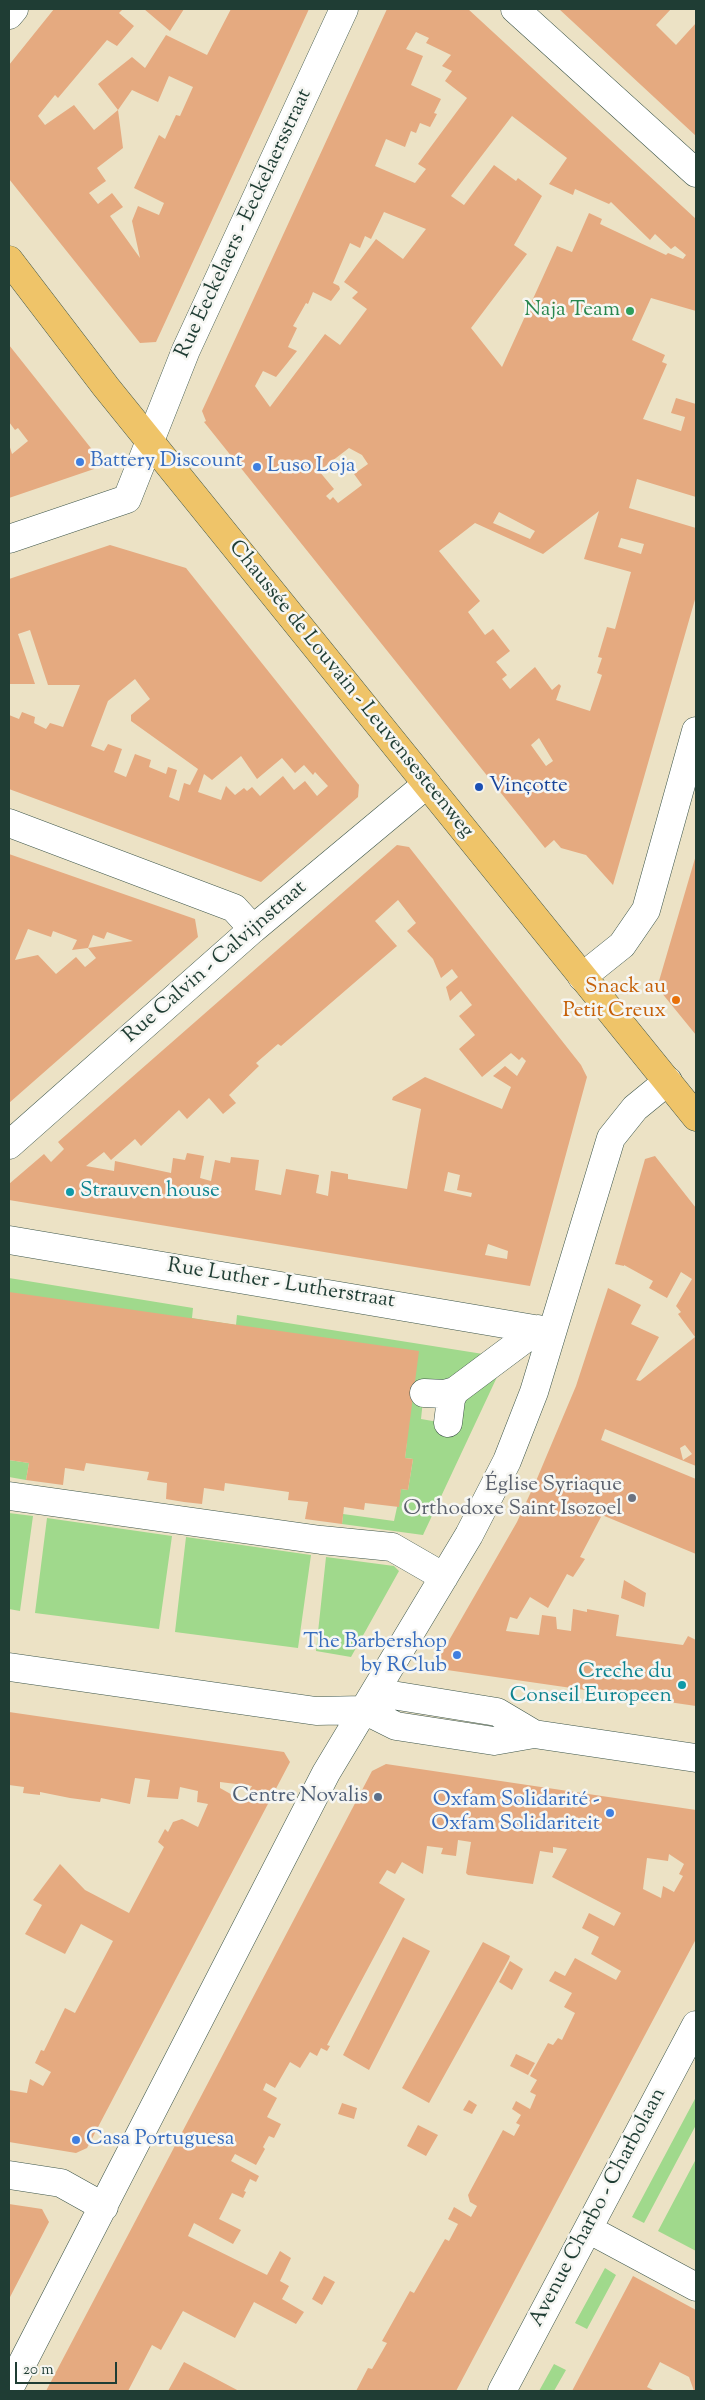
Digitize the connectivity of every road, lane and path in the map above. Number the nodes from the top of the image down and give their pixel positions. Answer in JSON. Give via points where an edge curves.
{"nodes":[{"id":1,"x":14,"y":9,"type":"edge"},
{"id":2,"x":344,"y":9,"type":"edge"},
{"id":3,"x":515,"y":9,"type":"edge"},
{"id":4,"x":9,"y":15,"type":"edge"},
{"id":5,"x":696,"y":173,"type":"edge"},
{"id":6,"x":9,"y":260,"type":"edge"},
{"id":7,"x":149,"y":440,"type":"junction"},
{"id":8,"x":9,"y":539,"type":"edge"},
{"id":9,"x":696,"y":731,"type":"edge"},
{"id":10,"x":427,"y":784,"type":"junction"},
{"id":11,"x":9,"y":823,"type":"edge"},
{"id":12,"x":252,"y":929,"type":"junction"},
{"id":13,"x":582,"y":977,"type":"junction"},
{"id":14,"x":668,"y":1081,"type":"junction"},
{"id":15,"x":696,"y":1117,"type":"edge"},
{"id":16,"x":9,"y":1145,"type":"edge"},
{"id":17,"x":9,"y":1240,"type":"edge"},
{"id":18,"x":545,"y":1331,"type":"junction"},
{"id":19,"x":432,"y":1411,"type":"dead end"},
{"id":20,"x":9,"y":1496,"type":"edge"},
{"id":21,"x":444,"y":1577,"type":"junction"},
{"id":22,"x":9,"y":1666,"type":"edge"},
{"id":23,"x":364,"y":1710,"type":"junction"},
{"id":24,"x":696,"y":1758,"type":"edge"},
{"id":25,"x":696,"y":2025,"type":"edge"},
{"id":26,"x":689,"y":2054,"type":"edge"},
{"id":27,"x":9,"y":2175,"type":"edge"},
{"id":28,"x":104,"y":2207,"type":"junction"},
{"id":29,"x":588,"y":2229,"type":"junction"},
{"id":30,"x":696,"y":2287,"type":"edge"},
{"id":31,"x":9,"y":2389,"type":"edge"},
{"id":32,"x":502,"y":2391,"type":"edge"}],
"edges":[{"from":1,"to":4,"type":"street"},
{"from":2,"to":7,"type":"street","name":"Rue Eeckelaers - Eeckelaersstraat","via":[[186,350]]},
{"from":3,"to":5,"type":"street"},
{"from":6,"to":7,"type":"main road","name":"Chaussée de Louvain - Leuvensesteenweg"},
{"from":7,"to":8,"type":"street","name":"Rue Eeckelaers - Eeckelaersstraat","via":[[127,499]]},
{"from":7,"to":10,"type":"main road","name":"Chaussée de Louvain - Leuvensesteenweg"},
{"from":9,"to":13,"type":"street","via":[[646,910],[622,945]]},
{"from":10,"to":12,"type":"street","name":"Rue Calvin - Calvijnstraat"},
{"from":10,"to":13,"type":"main road","name":"Chaussée de Louvain - Leuvensesteenweg"},
{"from":11,"to":12,"type":"street","via":[[234,908]]},
{"from":12,"to":16,"type":"street","name":"Rue Calvin - Calvijnstraat"},
{"from":13,"to":14,"type":"main road","name":"Chaussée de Louvain - Leuvensesteenweg"},
{"from":14,"to":15,"type":"main road","name":"Chaussée de Louvain - Leuvensesteenweg"},
{"from":14,"to":18,"type":"street","via":[[635,1108],[611,1138]]},
{"from":17,"to":18,"type":"street","name":"Rue Luther - Lutherstraat"},
{"from":18,"to":19,"type":"street","via":[[453,1393]]},
{"from":18,"to":21,"type":"street","via":[[534,1392],[506,1461]]},
{"from":20,"to":21,"type":"street","via":[[392,1547]]},
{"from":21,"to":23,"type":"street"},
{"from":22,"to":23,"type":"street","via":[[316,1711]]},
{"from":23,"to":24,"type":"street","via":[[396,1726],[494,1741],[534,1734]]},
{"from":23,"to":28,"type":"street","via":[[326,1773]]},
{"from":25,"to":26,"type":"street","name":"Avenue Charbo - Charbolaan"},
{"from":26,"to":29,"type":"street","name":"Avenue Charbo - Charbolaan"},
{"from":27,"to":28,"type":"street","via":[[61,2183]]},
{"from":28,"to":31,"type":"street"},
{"from":29,"to":30,"type":"street"},
{"from":29,"to":32,"type":"street","name":"Avenue Charbo - Charbolaan"}]}
